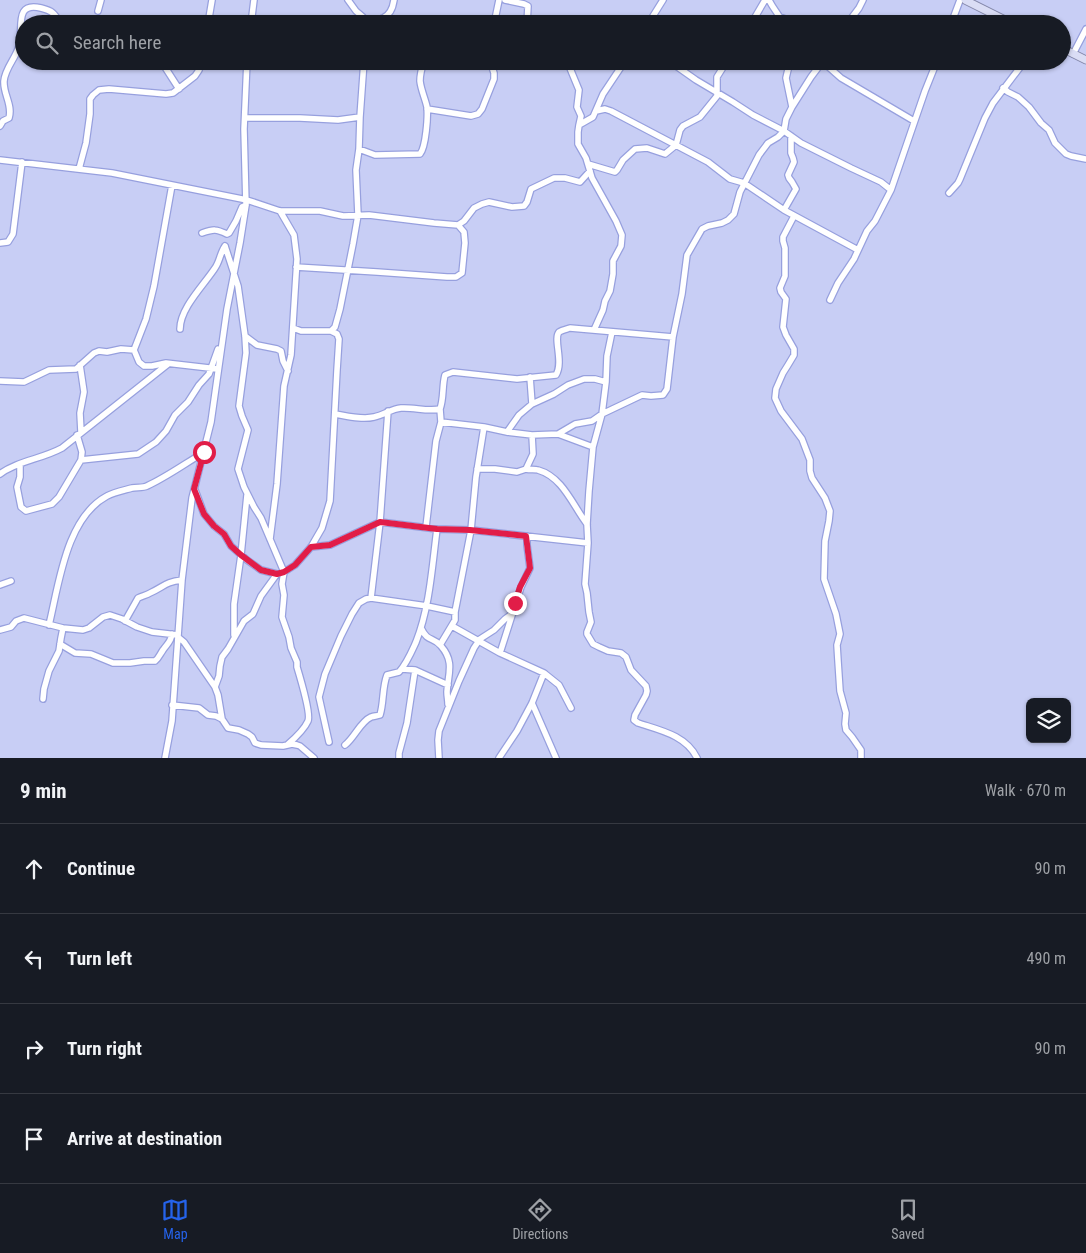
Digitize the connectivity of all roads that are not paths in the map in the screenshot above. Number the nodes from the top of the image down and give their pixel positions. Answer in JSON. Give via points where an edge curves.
{"nodes":[{"id":1,"x":43,"y":0,"type":"edge"},
{"id":2,"x":101,"y":0,"type":"edge"},
{"id":3,"x":212,"y":0,"type":"edge"},
{"id":4,"x":254,"y":0,"type":"edge"},
{"id":5,"x":348,"y":0,"type":"edge"},
{"id":6,"x":394,"y":0,"type":"edge"},
{"id":7,"x":499,"y":0,"type":"edge"},
{"id":8,"x":505,"y":0,"type":"edge"},
{"id":9,"x":663,"y":0,"type":"edge"},
{"id":10,"x":764,"y":0,"type":"edge"},
{"id":11,"x":769,"y":0,"type":"edge"},
{"id":12,"x":863,"y":0,"type":"edge"},
{"id":13,"x":960,"y":0,"type":"edge"},
{"id":14,"x":965,"y":0,"type":"edge"},
{"id":15,"x":37,"y":7,"type":"junction"},
{"id":16,"x":98,"y":11,"type":"dead end"},
{"id":17,"x":22,"y":15,"type":"edge"},
{"id":18,"x":56,"y":15,"type":"edge"},
{"id":19,"x":210,"y":15,"type":"edge"},
{"id":20,"x":252,"y":15,"type":"edge"},
{"id":21,"x":360,"y":15,"type":"edge"},
{"id":22,"x":387,"y":15,"type":"edge"},
{"id":23,"x":496,"y":15,"type":"edge"},
{"id":24,"x":528,"y":15,"type":"edge"},
{"id":25,"x":654,"y":15,"type":"edge"},
{"id":26,"x":756,"y":15,"type":"edge"},
{"id":27,"x":778,"y":15,"type":"edge"},
{"id":28,"x":854,"y":15,"type":"edge"},
{"id":29,"x":954,"y":15,"type":"edge"},
{"id":30,"x":995,"y":15,"type":"edge"},
{"id":31,"x":1086,"y":29,"type":"edge"},
{"id":32,"x":1073,"y":54,"type":"joint"},
{"id":33,"x":15,"y":55,"type":"edge"},
{"id":34,"x":1086,"y":60,"type":"edge"},
{"id":35,"x":167,"y":70,"type":"edge"},
{"id":36,"x":199,"y":70,"type":"edge"},
{"id":37,"x":247,"y":70,"type":"edge"},
{"id":38,"x":363,"y":70,"type":"edge"},
{"id":39,"x":422,"y":70,"type":"edge"},
{"id":40,"x":493,"y":70,"type":"edge"},
{"id":41,"x":571,"y":70,"type":"edge"},
{"id":42,"x":619,"y":70,"type":"edge"},
{"id":43,"x":682,"y":70,"type":"edge"},
{"id":44,"x":721,"y":70,"type":"edge"},
{"id":45,"x":788,"y":70,"type":"edge"},
{"id":46,"x":817,"y":70,"type":"edge"},
{"id":47,"x":832,"y":70,"type":"edge"},
{"id":48,"x":934,"y":70,"type":"edge"},
{"id":49,"x":1018,"y":70,"type":"edge"},
{"id":50,"x":1003,"y":88,"type":"junction"},
{"id":51,"x":179,"y":89,"type":"junction"},
{"id":52,"x":717,"y":92,"type":"junction"},
{"id":53,"x":792,"y":107,"type":"junction"},
{"id":54,"x":427,"y":109,"type":"junction"},
{"id":55,"x":596,"y":111,"type":"junction"},
{"id":56,"x":360,"y":117,"type":"junction"},
{"id":57,"x":245,"y":118,"type":"junction"},
{"id":58,"x":914,"y":121,"type":"junction"},
{"id":59,"x":579,"y":125,"type":"junction"},
{"id":60,"x":0,"y":126,"type":"edge"},
{"id":61,"x":784,"y":131,"type":"junction"},
{"id":62,"x":791,"y":136,"type":"junction"},
{"id":63,"x":676,"y":145,"type":"junction"},
{"id":64,"x":359,"y":148,"type":"junction"},
{"id":65,"x":1086,"y":159,"type":"edge"},
{"id":66,"x":0,"y":160,"type":"edge"},
{"id":67,"x":22,"y":162,"type":"junction"},
{"id":68,"x":589,"y":168,"type":"junction"},
{"id":69,"x":79,"y":169,"type":"junction"},
{"id":70,"x":744,"y":183,"type":"junction"},
{"id":71,"x":172,"y":185,"type":"junction"},
{"id":72,"x":891,"y":190,"type":"junction"},
{"id":73,"x":949,"y":193,"type":"dead end"},
{"id":74,"x":247,"y":203,"type":"junction"},
{"id":75,"x":784,"y":210,"type":"junction"},
{"id":76,"x":280,"y":211,"type":"junction"},
{"id":77,"x":358,"y":215,"type":"junction"},
{"id":78,"x":794,"y":216,"type":"junction"},
{"id":79,"x":458,"y":225,"type":"junction"},
{"id":80,"x":202,"y":233,"type":"dead end"},
{"id":81,"x":0,"y":243,"type":"edge"},
{"id":82,"x":858,"y":250,"type":"junction"},
{"id":83,"x":296,"y":267,"type":"junction"},
{"id":84,"x":348,"y":271,"type":"junction"},
{"id":85,"x":234,"y":274,"type":"junction"},
{"id":86,"x":830,"y":300,"type":"dead end"},
{"id":87,"x":293,"y":328,"type":"junction"},
{"id":88,"x":180,"y":329,"type":"dead end"},
{"id":89,"x":331,"y":330,"type":"junction"},
{"id":90,"x":594,"y":330,"type":"junction"},
{"id":91,"x":612,"y":332,"type":"junction"},
{"id":92,"x":245,"y":336,"type":"junction"},
{"id":93,"x":673,"y":337,"type":"junction"},
{"id":94,"x":223,"y":338,"type":"junction"},
{"id":95,"x":134,"y":350,"type":"junction"},
{"id":96,"x":168,"y":364,"type":"junction"},
{"id":97,"x":80,"y":365,"type":"junction"},
{"id":98,"x":211,"y":367,"type":"junction"},
{"id":99,"x":218,"y":369,"type":"junction"},
{"id":100,"x":288,"y":372,"type":"junction"},
{"id":101,"x":530,"y":377,"type":"junction"},
{"id":102,"x":0,"y":381,"type":"edge"},
{"id":103,"x":606,"y":382,"type":"junction"},
{"id":104,"x":532,"y":404,"type":"junction"},
{"id":105,"x":440,"y":409,"type":"junction"},
{"id":106,"x":388,"y":411,"type":"junction"},
{"id":107,"x":335,"y":414,"type":"junction"},
{"id":108,"x":602,"y":414,"type":"junction"},
{"id":109,"x":441,"y":422,"type":"junction"},
{"id":110,"x":484,"y":427,"type":"junction"},
{"id":111,"x":507,"y":432,"type":"junction"},
{"id":112,"x":79,"y":434,"type":"junction"},
{"id":113,"x":558,"y":434,"type":"junction"},
{"id":114,"x":532,"y":435,"type":"junction"},
{"id":115,"x":592,"y":447,"type":"junction"},
{"id":116,"x":204,"y":452,"type":"junction"},
{"id":117,"x":81,"y":460,"type":"junction"},
{"id":118,"x":20,"y":464,"type":"junction"},
{"id":119,"x":477,"y":468,"type":"junction"},
{"id":120,"x":526,"y":469,"type":"junction"},
{"id":121,"x":0,"y":474,"type":"edge"},
{"id":122,"x":194,"y":489,"type":"junction"},
{"id":123,"x":248,"y":494,"type":"junction"},
{"id":124,"x":380,"y":522,"type":"junction"},
{"id":125,"x":587,"y":524,"type":"junction"},
{"id":126,"x":426,"y":527,"type":"junction"},
{"id":127,"x":437,"y":529,"type":"junction"},
{"id":128,"x":470,"y":530,"type":"junction"},
{"id":129,"x":526,"y":536,"type":"junction"},
{"id":130,"x":270,"y":541,"type":"junction"},
{"id":131,"x":588,"y":543,"type":"junction"},
{"id":132,"x":311,"y":547,"type":"junction"},
{"id":133,"x":241,"y":555,"type":"junction"},
{"id":134,"x":280,"y":573,"type":"junction"},
{"id":135,"x":182,"y":580,"type":"junction"},
{"id":136,"x":11,"y":582,"type":"dead end"},
{"id":137,"x":0,"y":585,"type":"edge"},
{"id":138,"x":371,"y":598,"type":"junction"},
{"id":139,"x":427,"y":606,"type":"junction"},
{"id":140,"x":455,"y":612,"type":"junction"},
{"id":141,"x":512,"y":614,"type":"junction"},
{"id":142,"x":125,"y":621,"type":"junction"},
{"id":143,"x":49,"y":625,"type":"junction"},
{"id":144,"x":452,"y":626,"type":"junction"},
{"id":145,"x":63,"y":628,"type":"junction"},
{"id":146,"x":421,"y":628,"type":"junction"},
{"id":147,"x":0,"y":630,"type":"edge"},
{"id":148,"x":176,"y":635,"type":"junction"},
{"id":149,"x":234,"y":638,"type":"junction"},
{"id":150,"x":478,"y":641,"type":"junction"},
{"id":151,"x":60,"y":644,"type":"junction"},
{"id":152,"x":440,"y":645,"type":"junction"},
{"id":153,"x":500,"y":653,"type":"junction"},
{"id":154,"x":402,"y":669,"type":"junction"},
{"id":155,"x":415,"y":670,"type":"junction"},
{"id":156,"x":544,"y":673,"type":"junction"},
{"id":157,"x":448,"y":685,"type":"junction"},
{"id":158,"x":215,"y":687,"type":"junction"},
{"id":159,"x":43,"y":699,"type":"dead end"},
{"id":160,"x":532,"y":703,"type":"junction"},
{"id":161,"x":172,"y":705,"type":"junction"},
{"id":162,"x":448,"y":706,"type":"junction"},
{"id":163,"x":571,"y":708,"type":"dead end"},
{"id":164,"x":222,"y":720,"type":"junction"},
{"id":165,"x":329,"y":742,"type":"dead end"},
{"id":166,"x":345,"y":745,"type":"dead end"},
{"id":167,"x":287,"y":746,"type":"junction"},
{"id":168,"x":308,"y":755,"type":"edge"},
{"id":169,"x":165,"y":758,"type":"edge"},
{"id":170,"x":314,"y":758,"type":"edge"},
{"id":171,"x":399,"y":758,"type":"edge"},
{"id":172,"x":439,"y":758,"type":"edge"},
{"id":173,"x":498,"y":758,"type":"edge"},
{"id":174,"x":556,"y":758,"type":"edge"},
{"id":175,"x":697,"y":758,"type":"edge"},
{"id":176,"x":861,"y":758,"type":"edge"}],
"edges":[{"from":1,"to":15,"type":"street"},
{"from":2,"to":16,"type":"street"},
{"from":3,"to":19,"type":"street"},
{"from":4,"to":20,"type":"street"},
{"from":5,"to":21,"type":"street"},
{"from":6,"to":22,"type":"street"},
{"from":7,"to":23,"type":"street"},
{"from":8,"to":24,"type":"street","via":[[528,6]]},
{"from":9,"to":25,"type":"street"},
{"from":10,"to":26,"type":"street"},
{"from":11,"to":27,"type":"street"},
{"from":12,"to":28,"type":"street"},
{"from":13,"to":29,"type":"street"},
{"from":14,"to":30,"type":"main road"},
{"from":15,"to":17,"type":"street","via":[[24,10]]},
{"from":15,"to":18,"type":"street","via":[[51,10]]},
{"from":31,"to":32,"type":"street"},
{"from":32,"to":34,"type":"main road"},
{"from":33,"to":60,"type":"street","via":[[4,78],[10,112]]},
{"from":35,"to":51,"type":"street"},
{"from":36,"to":51,"type":"street"},
{"from":37,"to":57,"type":"street"},
{"from":38,"to":56,"type":"street"},
{"from":39,"to":54,"type":"street","via":[[421,85]]},
{"from":40,"to":54,"type":"street","via":[[494,80],[478,114],[471,116]]},
{"from":41,"to":59,"type":"street","via":[[579,90]]},
{"from":42,"to":55,"type":"street"},
{"from":43,"to":52,"type":"street"},
{"from":44,"to":52,"type":"street","via":[[717,77]]},
{"from":45,"to":53,"type":"street","via":[[786,78]]},
{"from":46,"to":53,"type":"street"},
{"from":47,"to":58,"type":"street"},
{"from":48,"to":58,"type":"street"},
{"from":49,"to":50,"type":"street"},
{"from":50,"to":65,"type":"street","via":[[1029,107],[1066,154]]},
{"from":50,"to":73,"type":"street","via":[[985,118],[958,183]]},
{"from":51,"to":69,"type":"street","via":[[166,94],[109,88],[99,90],[90,99],[86,143]]},
{"from":52,"to":61,"type":"street","via":[[753,116]]},
{"from":52,"to":63,"type":"street","via":[[700,117],[680,130]]},
{"from":53,"to":61,"type":"street"},
{"from":54,"to":64,"type":"street","via":[[425,143],[420,154],[375,155]]},
{"from":55,"to":59,"type":"street","via":[[593,117]]},
{"from":55,"to":63,"type":"street","via":[[611,111]]},
{"from":56,"to":57,"type":"street","via":[[338,120]]},
{"from":56,"to":64,"type":"street"},
{"from":57,"to":74,"type":"street"},
{"from":58,"to":72,"type":"street"},
{"from":59,"to":68,"type":"street","via":[[578,144]]},
{"from":61,"to":62,"type":"street"},
{"from":61,"to":70,"type":"street","via":[[758,155]]},
{"from":62,"to":72,"type":"street"},
{"from":62,"to":75,"type":"street","via":[[794,162],[788,178],[796,189]]},
{"from":63,"to":68,"type":"street","via":[[665,154],[635,148],[615,172]]},
{"from":63,"to":70,"type":"street","via":[[708,162],[730,179]]},
{"from":64,"to":77,"type":"street","via":[[356,170]]},
{"from":66,"to":67,"type":"street"},
{"from":67,"to":69,"type":"street"},
{"from":67,"to":81,"type":"street","via":[[13,234],[8,242]]},
{"from":68,"to":79,"type":"street","via":[[580,182],[554,178],[531,189],[524,206],[482,204]]},
{"from":68,"to":90,"type":"street","via":[[622,234],[621,246],[613,261],[610,291]]},
{"from":69,"to":71,"type":"street"},
{"from":70,"to":75,"type":"street"},
{"from":70,"to":93,"type":"street","via":[[734,214],[722,223],[702,229],[687,255]]},
{"from":71,"to":74,"type":"street"},
{"from":71,"to":95,"type":"street","via":[[154,286]]},
{"from":72,"to":82,"type":"street"},
{"from":74,"to":76,"type":"street"},
{"from":74,"to":80,"type":"street","via":[[228,234],[213,229]]},
{"from":74,"to":85,"type":"street"},
{"from":75,"to":78,"type":"street"},
{"from":76,"to":77,"type":"street"},
{"from":76,"to":83,"type":"street","via":[[294,235]]},
{"from":77,"to":79,"type":"street"},
{"from":77,"to":84,"type":"street"},
{"from":78,"to":82,"type":"street"},
{"from":78,"to":176,"type":"street","via":[[783,237],[785,276],[780,288],[786,299],[783,327],[794,355],[783,373],[775,398],[802,439],[810,460],[812,478],[830,512],[824,579],[840,634],[838,661],[846,730],[861,750]]},
{"from":79,"to":84,"type":"street","via":[[464,232],[465,243],[462,273],[456,276]]},
{"from":82,"to":86,"type":"street"},
{"from":83,"to":84,"type":"street"},
{"from":83,"to":87,"type":"street"},
{"from":84,"to":89,"type":"street","via":[[340,310]]},
{"from":85,"to":88,"type":"street","via":[[225,246],[216,267],[184,313]]},
{"from":85,"to":92,"type":"street"},
{"from":85,"to":94,"type":"street"},
{"from":87,"to":89,"type":"street","via":[[300,331]]},
{"from":87,"to":100,"type":"street"},
{"from":89,"to":107,"type":"street","via":[[339,339]]},
{"from":90,"to":91,"type":"street"},
{"from":90,"to":101,"type":"street","via":[[570,328],[561,331],[557,341],[560,358],[556,375]]},
{"from":91,"to":93,"type":"street"},
{"from":91,"to":103,"type":"street"},
{"from":92,"to":100,"type":"street","via":[[257,345],[281,351]]},
{"from":92,"to":123,"type":"street","via":[[239,406],[248,430],[238,469]]},
{"from":93,"to":108,"type":"street","via":[[667,389],[663,395],[642,395]]},
{"from":94,"to":98,"type":"street"},
{"from":94,"to":99,"type":"street"},
{"from":95,"to":96,"type":"street","via":[[144,366]]},
{"from":95,"to":97,"type":"street","via":[[99,351]]},
{"from":96,"to":98,"type":"street"},
{"from":96,"to":112,"type":"street"},
{"from":97,"to":102,"type":"street","via":[[76,369],[49,370],[24,382]]},
{"from":97,"to":112,"type":"street","via":[[84,392]]},
{"from":98,"to":99,"type":"street"},
{"from":98,"to":117,"type":"street","via":[[156,442],[138,454]]},
{"from":99,"to":116,"type":"street"},
{"from":100,"to":130,"type":"street"},
{"from":101,"to":104,"type":"street"},
{"from":101,"to":105,"type":"street","via":[[517,379],[449,372],[445,375]]},
{"from":103,"to":104,"type":"street","via":[[584,379]]},
{"from":103,"to":108,"type":"street"},
{"from":104,"to":111,"type":"street"},
{"from":105,"to":106,"type":"street","via":[[398,408]]},
{"from":105,"to":109,"type":"street"},
{"from":106,"to":107,"type":"street","via":[[360,418]]},
{"from":106,"to":124,"type":"street"},
{"from":107,"to":132,"type":"street","via":[[330,502],[322,528]]},
{"from":108,"to":113,"type":"street"},
{"from":108,"to":115,"type":"street"},
{"from":109,"to":110,"type":"street"},
{"from":109,"to":126,"type":"street"},
{"from":110,"to":111,"type":"street"},
{"from":110,"to":119,"type":"street"},
{"from":111,"to":114,"type":"street"},
{"from":112,"to":117,"type":"street"},
{"from":112,"to":118,"type":"street","via":[[62,448]]},
{"from":113,"to":114,"type":"street"},
{"from":113,"to":115,"type":"street"},
{"from":114,"to":120,"type":"street","via":[[532,454]]},
{"from":115,"to":125,"type":"street"},
{"from":116,"to":122,"type":"street"},
{"from":116,"to":143,"type":"street","via":[[145,487],[108,495],[84,516],[67,552]]},
{"from":117,"to":118,"type":"street","via":[[56,501],[26,511],[21,507],[18,495]]},
{"from":118,"to":121,"type":"street"},
{"from":119,"to":120,"type":"street","via":[[517,472]]},
{"from":119,"to":128,"type":"street"},
{"from":120,"to":125,"type":"street","via":[[539,470],[558,483]]},
{"from":122,"to":133,"type":"street","via":[[204,514]]},
{"from":122,"to":135,"type":"street"},
{"from":123,"to":130,"type":"street"},
{"from":123,"to":133,"type":"street"},
{"from":124,"to":126,"type":"street"},
{"from":124,"to":132,"type":"street","via":[[330,545]]},
{"from":124,"to":138,"type":"street"},
{"from":125,"to":131,"type":"street"},
{"from":126,"to":127,"type":"street"},
{"from":127,"to":128,"type":"street"},
{"from":127,"to":139,"type":"street"},
{"from":128,"to":129,"type":"street"},
{"from":128,"to":140,"type":"street"},
{"from":129,"to":131,"type":"street"},
{"from":129,"to":141,"type":"street","via":[[530,568]]},
{"from":130,"to":134,"type":"street","via":[[280,562]]},
{"from":131,"to":175,"type":"street","via":[[585,584],[591,622],[587,634],[598,647],[626,657],[630,670],[646,686],[646,695],[634,720],[669,733],[691,749]]},
{"from":132,"to":134,"type":"street","via":[[295,565]]},
{"from":133,"to":134,"type":"street","via":[[261,570]]},
{"from":133,"to":149,"type":"street","via":[[234,604]]},
{"from":134,"to":149,"type":"street"},
{"from":134,"to":167,"type":"street","via":[[284,595],[282,617],[297,662],[308,712],[308,720]]},
{"from":135,"to":142,"type":"street","via":[[163,584],[138,598]]},
{"from":135,"to":148,"type":"street"},
{"from":136,"to":137,"type":"street"},
{"from":138,"to":139,"type":"street"},
{"from":138,"to":165,"type":"street","via":[[359,603],[352,614],[325,674],[319,698]]},
{"from":139,"to":140,"type":"street"},
{"from":139,"to":146,"type":"street"},
{"from":140,"to":144,"type":"street"},
{"from":141,"to":150,"type":"street"},
{"from":141,"to":153,"type":"street"},
{"from":142,"to":145,"type":"street","via":[[110,615],[89,628]]},
{"from":142,"to":148,"type":"street","via":[[152,632]]},
{"from":143,"to":145,"type":"street"},
{"from":143,"to":147,"type":"street","via":[[24,618]]},
{"from":144,"to":150,"type":"street"},
{"from":144,"to":152,"type":"street"},
{"from":145,"to":151,"type":"street"},
{"from":146,"to":152,"type":"street","via":[[426,638]]},
{"from":146,"to":154,"type":"street"},
{"from":148,"to":151,"type":"street","via":[[155,662],[113,663],[91,654],[75,653]]},
{"from":148,"to":158,"type":"street"},
{"from":148,"to":161,"type":"street"},
{"from":149,"to":158,"type":"street","via":[[221,660]]},
{"from":150,"to":153,"type":"street"},
{"from":150,"to":162,"type":"street"},
{"from":151,"to":159,"type":"street","via":[[49,671]]},
{"from":152,"to":157,"type":"street","via":[[449,659]]},
{"from":153,"to":156,"type":"street"},
{"from":154,"to":155,"type":"street"},
{"from":154,"to":166,"type":"street","via":[[387,675],[380,715],[370,717]]},
{"from":155,"to":157,"type":"street"},
{"from":155,"to":171,"type":"street"},
{"from":156,"to":160,"type":"street"},
{"from":156,"to":163,"type":"street","via":[[559,686]]},
{"from":157,"to":162,"type":"street"},
{"from":158,"to":164,"type":"street"},
{"from":160,"to":173,"type":"street"},
{"from":160,"to":174,"type":"street"},
{"from":161,"to":164,"type":"street","via":[[199,708]]},
{"from":161,"to":169,"type":"street"},
{"from":162,"to":172,"type":"street","via":[[439,731]]},
{"from":164,"to":167,"type":"street","via":[[228,728],[252,736],[260,745]]},
{"from":167,"to":168,"type":"street","via":[[300,746]]},
{"from":168,"to":170,"type":"street"}]}
